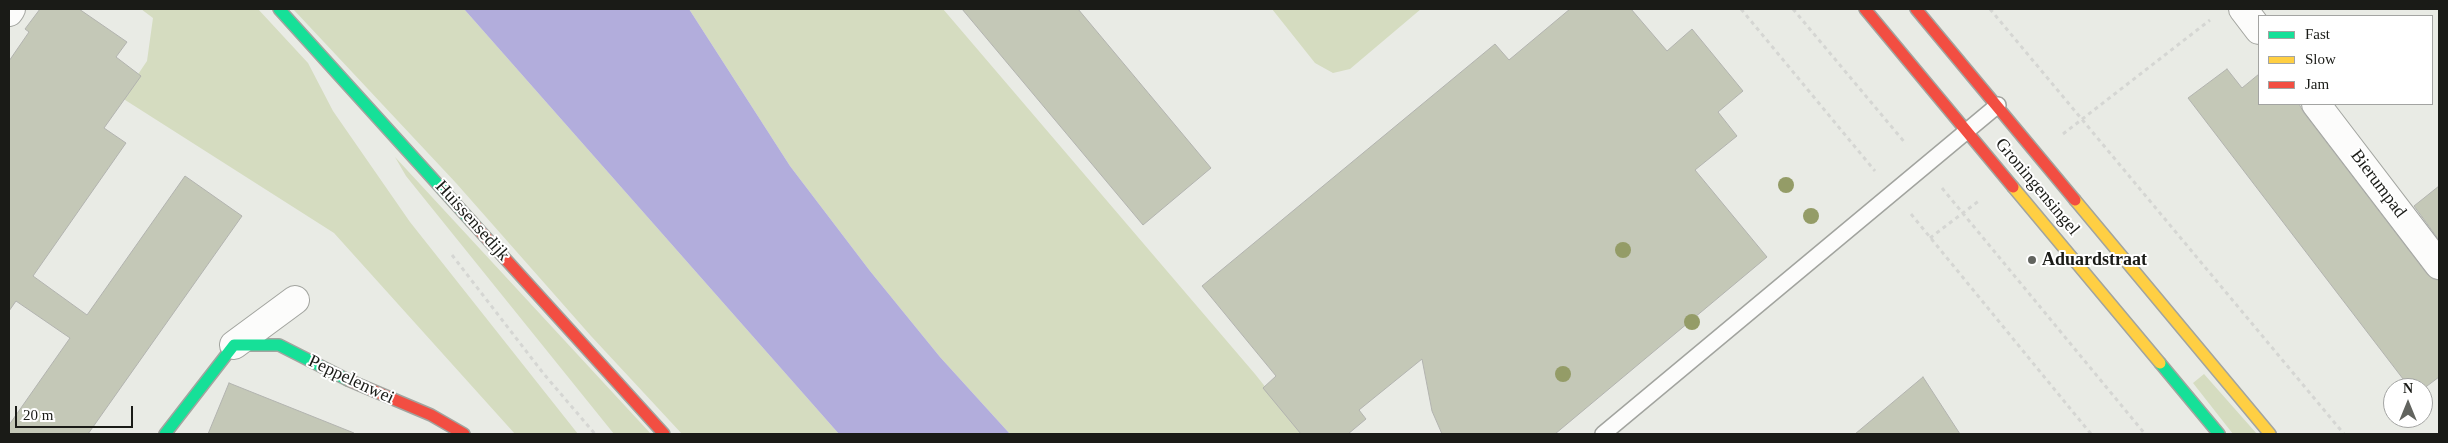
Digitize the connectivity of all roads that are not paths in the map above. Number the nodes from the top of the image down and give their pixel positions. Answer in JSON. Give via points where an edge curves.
{"nodes":[{"id":1,"x":11,"y":9,"type":"edge"},
{"id":2,"x":279,"y":9,"type":"edge"},
{"id":3,"x":1865,"y":9,"type":"edge"},
{"id":4,"x":1916,"y":9,"type":"edge"},
{"id":5,"x":2243,"y":9,"type":"edge"},
{"id":6,"x":9,"y":12,"type":"edge"},
{"id":7,"x":2258,"y":29,"type":"edge"},
{"id":8,"x":1998,"y":105,"type":"junction"},
{"id":9,"x":2317,"y":105,"type":"edge"},
{"id":10,"x":1966,"y":130,"type":"junction"},
{"id":11,"x":2439,"y":265,"type":"edge"},
{"id":12,"x":294,"y":300,"type":"dead end"},
{"id":13,"x":234,"y":345,"type":"junction"},
{"id":14,"x":165,"y":434,"type":"edge"},
{"id":15,"x":464,"y":434,"type":"edge"},
{"id":16,"x":664,"y":434,"type":"edge"},
{"id":17,"x":1603,"y":434,"type":"edge"},
{"id":18,"x":2219,"y":434,"type":"edge"},
{"id":19,"x":2270,"y":434,"type":"edge"}],
"edges":[{"from":1,"to":6,"type":"street"},
{"from":2,"to":16,"type":"street","name":"Huissensedijk"},
{"from":3,"to":10,"type":"street","name":"Groningensingel"},
{"from":4,"to":8,"type":"street","name":"Groningensingel"},
{"from":5,"to":7,"type":"street"},
{"from":8,"to":10,"type":"lane"},
{"from":8,"to":19,"type":"street","name":"Groningensingel"},
{"from":9,"to":11,"type":"street","name":"Bierumpad"},
{"from":10,"to":17,"type":"lane"},
{"from":10,"to":18,"type":"street","name":"Groningensingel"},
{"from":12,"to":13,"type":"street"},
{"from":13,"to":14,"type":"street"},
{"from":13,"to":15,"type":"street","name":"Peppelenwei","via":[[279,345],[362,387],[431,415]]}]}
